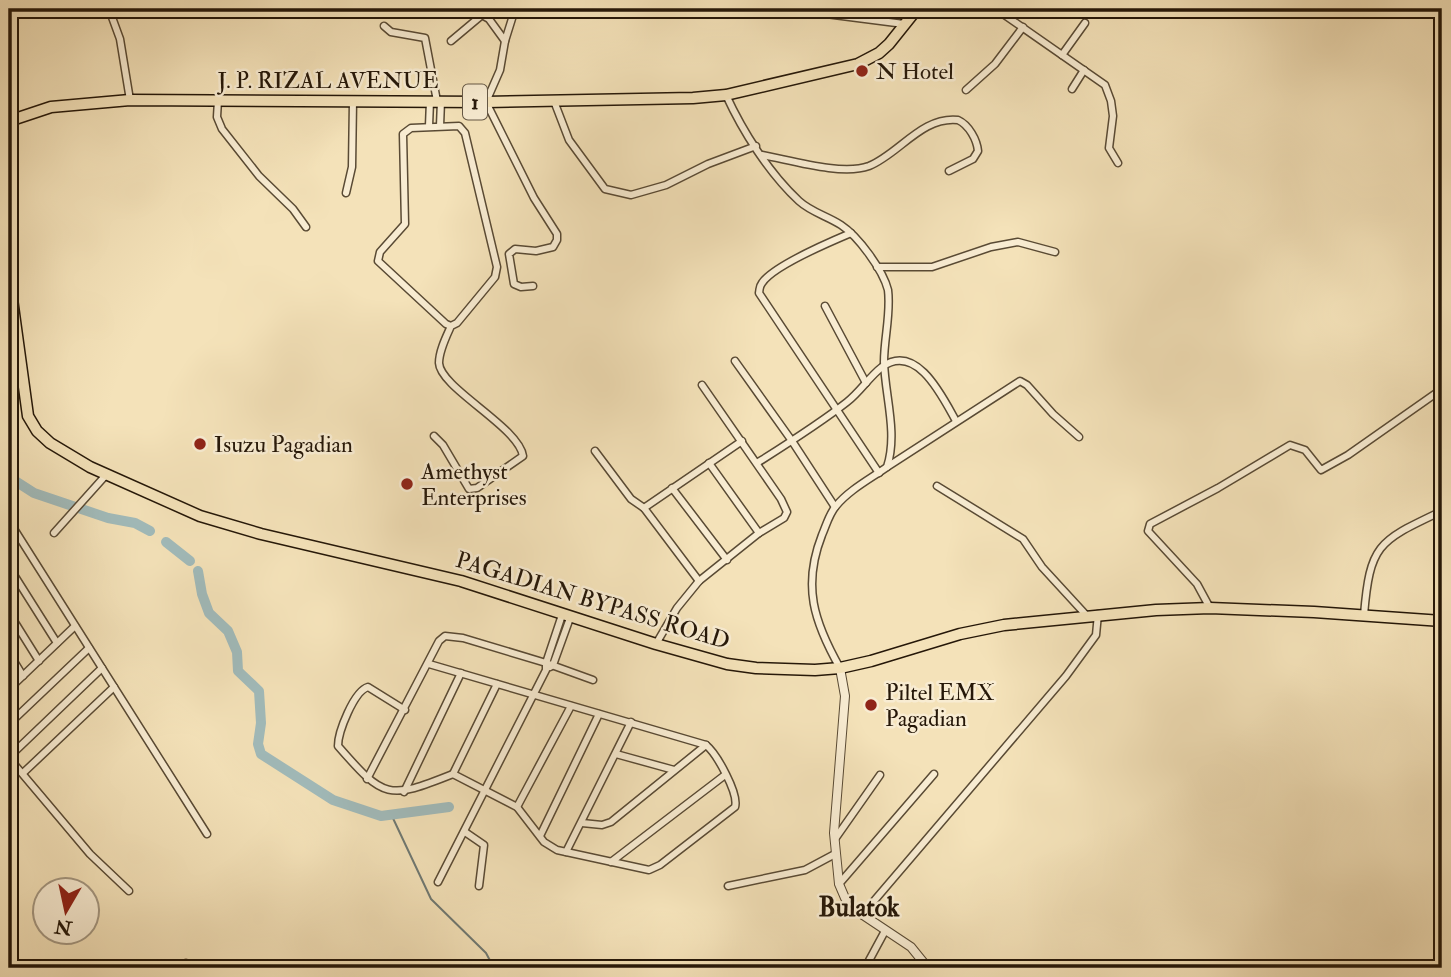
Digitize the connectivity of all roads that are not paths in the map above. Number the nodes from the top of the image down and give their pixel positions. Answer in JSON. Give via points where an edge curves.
{"nodes":[{"id":1,"x":108,"y":9,"type":"edge"},
{"id":2,"x":515,"y":9,"type":"edge"},
{"id":3,"x":803,"y":9,"type":"edge"},
{"id":4,"x":917,"y":9,"type":"edge"},
{"id":5,"x":996,"y":9,"type":"edge"},
{"id":6,"x":1085,"y":23,"type":"dead end"},
{"id":7,"x":904,"y":24,"type":"junction"},
{"id":8,"x":384,"y":26,"type":"dead end"},
{"id":9,"x":1023,"y":27,"type":"junction"},
{"id":10,"x":451,"y":41,"type":"dead end"},
{"id":11,"x":505,"y":41,"type":"junction"},
{"id":12,"x":1062,"y":55,"type":"junction"},
{"id":13,"x":1084,"y":70,"type":"junction"},
{"id":14,"x":1072,"y":89,"type":"dead end"},
{"id":15,"x":967,"y":90,"type":"dead end"},
{"id":16,"x":726,"y":95,"type":"junction"},
{"id":17,"x":130,"y":100,"type":"junction"},
{"id":18,"x":218,"y":100,"type":"junction"},
{"id":19,"x":353,"y":101,"type":"junction"},
{"id":20,"x":436,"y":101,"type":"junction"},
{"id":21,"x":554,"y":101,"type":"junction"},
{"id":22,"x":486,"y":102,"type":"junction"},
{"id":23,"x":9,"y":121,"type":"edge"},
{"id":24,"x":429,"y":126,"type":"junction"},
{"id":25,"x":440,"y":126,"type":"junction"},
{"id":26,"x":756,"y":146,"type":"junction"},
{"id":27,"x":762,"y":155,"type":"junction"},
{"id":28,"x":1118,"y":163,"type":"dead end"},
{"id":29,"x":949,"y":171,"type":"dead end"},
{"id":30,"x":346,"y":193,"type":"dead end"},
{"id":31,"x":306,"y":226,"type":"dead end"},
{"id":32,"x":851,"y":233,"type":"junction"},
{"id":33,"x":1055,"y":252,"type":"dead end"},
{"id":34,"x":877,"y":267,"type":"junction"},
{"id":35,"x":9,"y":277,"type":"edge"},
{"id":36,"x":533,"y":286,"type":"dead end"},
{"id":37,"x":825,"y":306,"type":"dead end"},
{"id":38,"x":451,"y":326,"type":"junction"},
{"id":39,"x":735,"y":361,"type":"dead end"},
{"id":40,"x":884,"y":366,"type":"junction"},
{"id":41,"x":21,"y":372,"type":"junction"},
{"id":42,"x":9,"y":376,"type":"edge"},
{"id":43,"x":866,"y":383,"type":"junction"},
{"id":44,"x":702,"y":385,"type":"dead end"},
{"id":45,"x":1442,"y":389,"type":"edge"},
{"id":46,"x":835,"y":410,"type":"junction"},
{"id":47,"x":956,"y":421,"type":"junction"},
{"id":48,"x":434,"y":436,"type":"dead end"},
{"id":49,"x":1079,"y":437,"type":"dead end"},
{"id":50,"x":742,"y":441,"type":"junction"},
{"id":51,"x":792,"y":441,"type":"junction"},
{"id":52,"x":595,"y":451,"type":"dead end"},
{"id":53,"x":709,"y":463,"type":"junction"},
{"id":54,"x":757,"y":463,"type":"junction"},
{"id":55,"x":887,"y":467,"type":"junction"},
{"id":56,"x":879,"y":473,"type":"junction"},
{"id":57,"x":106,"y":475,"type":"junction"},
{"id":58,"x":937,"y":486,"type":"dead end"},
{"id":59,"x":672,"y":488,"type":"junction"},
{"id":60,"x":835,"y":507,"type":"junction"},
{"id":61,"x":644,"y":508,"type":"junction"},
{"id":62,"x":1442,"y":511,"type":"edge"},
{"id":63,"x":9,"y":521,"type":"edge"},
{"id":64,"x":54,"y":533,"type":"dead end"},
{"id":65,"x":759,"y":533,"type":"junction"},
{"id":66,"x":727,"y":560,"type":"junction"},
{"id":67,"x":9,"y":567,"type":"edge"},
{"id":68,"x":699,"y":581,"type":"junction"},
{"id":69,"x":1210,"y":608,"type":"junction"},
{"id":70,"x":9,"y":613,"type":"edge"},
{"id":71,"x":1092,"y":615,"type":"junction"},
{"id":72,"x":1364,"y":615,"type":"junction"},
{"id":73,"x":566,"y":616,"type":"junction"},
{"id":74,"x":1442,"y":621,"type":"edge"},
{"id":75,"x":75,"y":626,"type":"junction"},
{"id":76,"x":57,"y":643,"type":"junction"},
{"id":77,"x":656,"y":644,"type":"junction"},
{"id":78,"x":89,"y":648,"type":"junction"},
{"id":79,"x":9,"y":653,"type":"edge"},
{"id":80,"x":39,"y":661,"type":"junction"},
{"id":81,"x":429,"y":664,"type":"junction"},
{"id":82,"x":548,"y":666,"type":"junction"},
{"id":83,"x":102,"y":668,"type":"junction"},
{"id":84,"x":840,"y":668,"type":"junction"},
{"id":85,"x":461,"y":673,"type":"junction"},
{"id":86,"x":23,"y":676,"type":"junction"},
{"id":87,"x":593,"y":680,"type":"dead end"},
{"id":88,"x":497,"y":684,"type":"junction"},
{"id":89,"x":114,"y":687,"type":"junction"},
{"id":90,"x":9,"y":689,"type":"edge"},
{"id":91,"x":533,"y":696,"type":"junction"},
{"id":92,"x":571,"y":706,"type":"junction"},
{"id":93,"x":405,"y":709,"type":"junction"},
{"id":94,"x":599,"y":714,"type":"junction"},
{"id":95,"x":631,"y":722,"type":"junction"},
{"id":96,"x":9,"y":724,"type":"edge"},
{"id":97,"x":706,"y":746,"type":"junction"},
{"id":98,"x":616,"y":754,"type":"junction"},
{"id":99,"x":9,"y":757,"type":"edge"},
{"id":100,"x":674,"y":770,"type":"junction"},
{"id":101,"x":23,"y":773,"type":"junction"},
{"id":102,"x":453,"y":774,"type":"junction"},
{"id":103,"x":934,"y":774,"type":"dead end"},
{"id":104,"x":725,"y":775,"type":"junction"},
{"id":105,"x":880,"y":775,"type":"dead end"},
{"id":106,"x":367,"y":779,"type":"junction"},
{"id":107,"x":486,"y":789,"type":"junction"},
{"id":108,"x":404,"y":792,"type":"junction"},
{"id":109,"x":517,"y":807,"type":"junction"},
{"id":110,"x":582,"y":823,"type":"junction"},
{"id":111,"x":465,"y":832,"type":"junction"},
{"id":112,"x":207,"y":834,"type":"dead end"},
{"id":113,"x":540,"y":836,"type":"junction"},
{"id":114,"x":834,"y":840,"type":"junction"},
{"id":115,"x":566,"y":852,"type":"junction"},
{"id":116,"x":835,"y":854,"type":"junction"},
{"id":117,"x":611,"y":862,"type":"junction"},
{"id":118,"x":438,"y":882,"type":"dead end"},
{"id":119,"x":839,"y":884,"type":"junction"},
{"id":120,"x":479,"y":886,"type":"dead end"},
{"id":121,"x":729,"y":886,"type":"dead end"},
{"id":122,"x":129,"y":891,"type":"dead end"},
{"id":123,"x":862,"y":915,"type":"junction"},
{"id":124,"x":884,"y":931,"type":"junction"},
{"id":125,"x":169,"y":968,"type":"edge"},
{"id":126,"x":196,"y":968,"type":"edge"},
{"id":127,"x":865,"y":968,"type":"edge"},
{"id":128,"x":929,"y":968,"type":"edge"},
{"id":129,"x":1339,"y":968,"type":"edge"},
{"id":130,"x":1361,"y":968,"type":"edge"}],
"edges":[{"from":1,"to":17,"type":"street","via":[[120,39]]},
{"from":2,"to":11,"type":"street"},
{"from":3,"to":7,"type":"street"},
{"from":4,"to":7,"type":"main road","name":"J. P. RIZAL AVENUE","number":"1"},
{"from":5,"to":9,"type":"street"},
{"from":6,"to":12,"type":"street"},
{"from":7,"to":16,"type":"main road","name":"J. P. RIZAL AVENUE","number":"1","via":[[879,53],[858,64]]},
{"from":8,"to":20,"type":"street","via":[[391,32],[425,38]]},
{"from":9,"to":12,"type":"street"},
{"from":9,"to":15,"type":"street","via":[[996,64]]},
{"from":10,"to":11,"type":"street","via":[[482,15]]},
{"from":11,"to":22,"type":"street","via":[[500,70]]},
{"from":12,"to":13,"type":"street"},
{"from":13,"to":14,"type":"street"},
{"from":13,"to":28,"type":"street","via":[[1108,89],[1113,122],[1109,148]]},
{"from":16,"to":21,"type":"main road","name":"J. P. RIZAL AVENUE","number":"1"},
{"from":16,"to":26,"type":"street"},
{"from":17,"to":18,"type":"main road","name":"J. P. RIZAL AVENUE","number":"1"},
{"from":17,"to":23,"type":"main road","name":"J. P. RIZAL AVENUE","number":"1","via":[[51,107]]},
{"from":18,"to":19,"type":"main road","name":"J. P. RIZAL AVENUE","number":"1"},
{"from":18,"to":31,"type":"street","via":[[222,129]]},
{"from":19,"to":20,"type":"main road","name":"J. P. RIZAL AVENUE","number":"1"},
{"from":19,"to":30,"type":"street","via":[[352,167]]},
{"from":20,"to":22,"type":"main road","name":"J. P. RIZAL AVENUE","number":"1"},
{"from":20,"to":24,"type":"street"},
{"from":20,"to":25,"type":"street"},
{"from":21,"to":22,"type":"main road","name":"J. P. RIZAL AVENUE","number":"1"},
{"from":21,"to":26,"type":"street","via":[[569,140],[605,189],[631,195]]},
{"from":22,"to":36,"type":"street","via":[[558,240],[553,247],[515,249],[509,254],[514,285]]},
{"from":24,"to":25,"type":"street"},
{"from":24,"to":38,"type":"street","via":[[403,134],[405,224],[377,257],[381,266]]},
{"from":25,"to":38,"type":"street","via":[[459,126],[465,133],[497,267],[495,277]]},
{"from":26,"to":27,"type":"street"},
{"from":27,"to":29,"type":"street","via":[[856,169],[880,160],[938,122],[958,120],[968,128],[978,151],[973,159]]},
{"from":27,"to":32,"type":"street","via":[[802,204]]},
{"from":32,"to":34,"type":"street"},
{"from":32,"to":46,"type":"street","via":[[779,270],[764,280],[759,293]]},
{"from":33,"to":34,"type":"street","via":[[1018,242],[932,267]]},
{"from":34,"to":40,"type":"street","via":[[889,300]]},
{"from":35,"to":41,"type":"main road","name":"PAGADIAN BYPASS ROAD"},
{"from":37,"to":43,"type":"street"},
{"from":38,"to":48,"type":"street","via":[[440,370],[511,436],[523,456],[469,489]]},
{"from":39,"to":51,"type":"street"},
{"from":40,"to":43,"type":"street"},
{"from":40,"to":47,"type":"street","via":[[899,362],[920,369],[938,388]]},
{"from":40,"to":55,"type":"street","via":[[891,444]]},
{"from":41,"to":42,"type":"street"},
{"from":41,"to":57,"type":"main road","name":"PAGADIAN BYPASS ROAD","via":[[28,416],[37,431]]},
{"from":43,"to":46,"type":"street"},
{"from":44,"to":50,"type":"street"},
{"from":45,"to":69,"type":"street","via":[[1321,470],[1305,450],[1290,446],[1150,524],[1148,531],[1197,584]]},
{"from":46,"to":51,"type":"street"},
{"from":46,"to":56,"type":"street"},
{"from":47,"to":49,"type":"street","via":[[1020,381]]},
{"from":47,"to":55,"type":"street"},
{"from":50,"to":53,"type":"street"},
{"from":50,"to":54,"type":"street"},
{"from":51,"to":54,"type":"street"},
{"from":51,"to":60,"type":"street"},
{"from":52,"to":61,"type":"street","via":[[631,499]]},
{"from":53,"to":59,"type":"street"},
{"from":53,"to":65,"type":"street"},
{"from":54,"to":65,"type":"street","via":[[787,512],[785,518]]},
{"from":55,"to":56,"type":"street"},
{"from":56,"to":60,"type":"street"},
{"from":57,"to":64,"type":"street"},
{"from":57,"to":73,"type":"main road","name":"PAGADIAN BYPASS ROAD","via":[[223,523],[418,569]]},
{"from":58,"to":71,"type":"street","via":[[1023,539],[1042,568]]},
{"from":59,"to":61,"type":"street"},
{"from":59,"to":66,"type":"street"},
{"from":60,"to":84,"type":"street","via":[[817,549],[811,589],[818,622]]},
{"from":61,"to":68,"type":"street"},
{"from":62,"to":72,"type":"street","via":[[1397,533],[1377,551],[1368,577]]},
{"from":63,"to":75,"type":"street"},
{"from":65,"to":66,"type":"street"},
{"from":66,"to":68,"type":"street"},
{"from":67,"to":76,"type":"street"},
{"from":68,"to":77,"type":"street"},
{"from":69,"to":71,"type":"main road","name":"PAGADIAN BYPASS ROAD"},
{"from":69,"to":72,"type":"main road","name":"PAGADIAN BYPASS ROAD"},
{"from":70,"to":80,"type":"street"},
{"from":71,"to":84,"type":"main road","name":"PAGADIAN BYPASS ROAD","via":[[960,634]]},
{"from":71,"to":123,"type":"street","via":[[1096,635],[1066,677]]},
{"from":72,"to":74,"type":"main road","name":"PAGADIAN BYPASS ROAD"},
{"from":73,"to":77,"type":"main road","name":"PAGADIAN BYPASS ROAD"},
{"from":73,"to":82,"type":"street"},
{"from":75,"to":76,"type":"street"},
{"from":75,"to":78,"type":"street"},
{"from":76,"to":80,"type":"street"},
{"from":77,"to":84,"type":"main road","name":"PAGADIAN BYPASS ROAD","via":[[756,668]]},
{"from":78,"to":83,"type":"street"},
{"from":78,"to":96,"type":"street"},
{"from":79,"to":86,"type":"street"},
{"from":80,"to":86,"type":"street"},
{"from":81,"to":82,"type":"street","via":[[439,641],[451,635]]},
{"from":81,"to":85,"type":"street"},
{"from":81,"to":93,"type":"street"},
{"from":82,"to":87,"type":"street"},
{"from":82,"to":91,"type":"street"},
{"from":83,"to":89,"type":"street"},
{"from":83,"to":99,"type":"street"},
{"from":84,"to":114,"type":"street","via":[[845,696]]},
{"from":85,"to":88,"type":"street"},
{"from":85,"to":108,"type":"street"},
{"from":86,"to":90,"type":"street"},
{"from":88,"to":91,"type":"street"},
{"from":88,"to":102,"type":"street"},
{"from":89,"to":101,"type":"street"},
{"from":89,"to":112,"type":"street"},
{"from":91,"to":92,"type":"street"},
{"from":91,"to":107,"type":"street"},
{"from":92,"to":94,"type":"street"},
{"from":92,"to":109,"type":"street"},
{"from":93,"to":106,"type":"street"},
{"from":93,"to":106,"type":"street","via":[[368,687],[359,691],[338,746]]},
{"from":94,"to":95,"type":"street"},
{"from":94,"to":113,"type":"street"},
{"from":95,"to":97,"type":"street"},
{"from":95,"to":98,"type":"street"},
{"from":97,"to":100,"type":"street"},
{"from":97,"to":104,"type":"street"},
{"from":98,"to":100,"type":"street"},
{"from":98,"to":110,"type":"street"},
{"from":99,"to":101,"type":"street"},
{"from":100,"to":110,"type":"street","via":[[611,822]]},
{"from":101,"to":122,"type":"street","via":[[90,854]]},
{"from":102,"to":107,"type":"street"},
{"from":102,"to":108,"type":"street"},
{"from":103,"to":119,"type":"street"},
{"from":104,"to":117,"type":"street"},
{"from":104,"to":117,"type":"street","via":[[736,796],[730,813],[654,869]]},
{"from":105,"to":114,"type":"street"},
{"from":106,"to":108,"type":"street","via":[[382,788]]},
{"from":107,"to":109,"type":"street"},
{"from":107,"to":111,"type":"street"},
{"from":109,"to":113,"type":"street"},
{"from":110,"to":115,"type":"street"},
{"from":111,"to":118,"type":"street"},
{"from":111,"to":120,"type":"street","via":[[484,845]]},
{"from":113,"to":115,"type":"street"},
{"from":114,"to":116,"type":"street"},
{"from":115,"to":117,"type":"street"},
{"from":116,"to":119,"type":"street"},
{"from":116,"to":121,"type":"street","via":[[805,870]]},
{"from":119,"to":123,"type":"street","via":[[845,898]]},
{"from":123,"to":124,"type":"street"},
{"from":124,"to":127,"type":"street"},
{"from":124,"to":128,"type":"street","via":[[911,947]]},
{"from":125,"to":126,"type":"street","via":[[186,963]]},
{"from":129,"to":130,"type":"street"}]}
